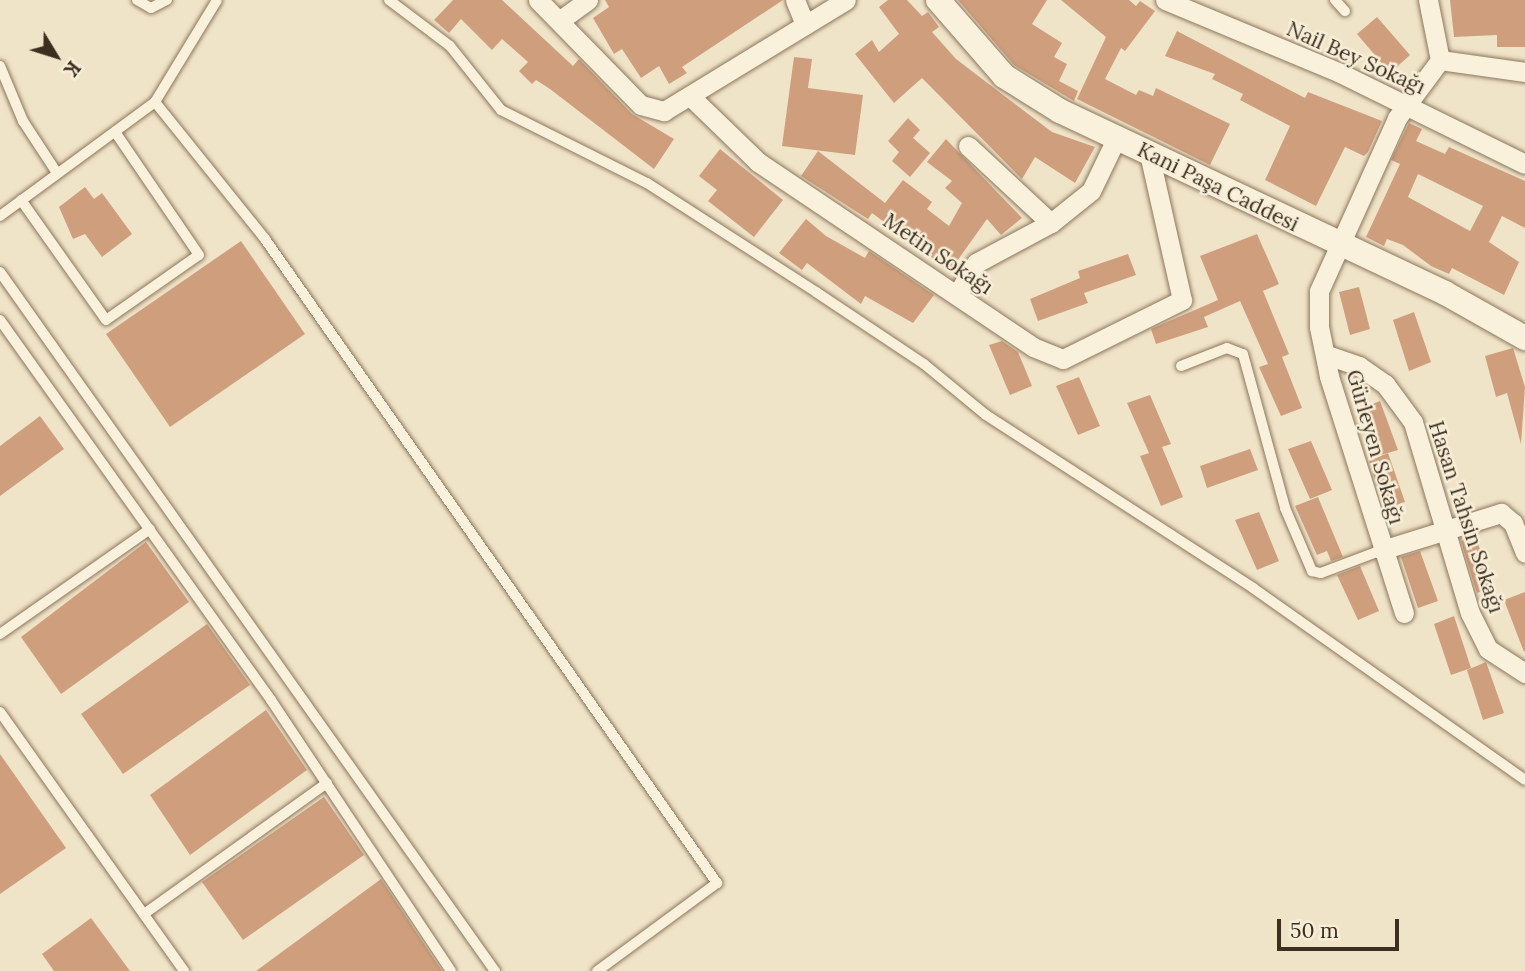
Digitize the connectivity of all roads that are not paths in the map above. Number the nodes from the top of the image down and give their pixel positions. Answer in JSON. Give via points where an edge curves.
{"nodes":[{"id":1,"x":137,"y":0,"type":"edge"},
{"id":2,"x":167,"y":0,"type":"edge"},
{"id":3,"x":217,"y":0,"type":"edge"},
{"id":4,"x":389,"y":0,"type":"edge"},
{"id":5,"x":538,"y":0,"type":"edge"},
{"id":6,"x":589,"y":0,"type":"edge"},
{"id":7,"x":795,"y":0,"type":"edge"},
{"id":8,"x":846,"y":0,"type":"edge"},
{"id":9,"x":938,"y":0,"type":"edge"},
{"id":10,"x":1165,"y":0,"type":"edge"},
{"id":11,"x":1335,"y":0,"type":"edge"},
{"id":12,"x":1428,"y":0,"type":"edge"},
{"id":13,"x":1345,"y":11,"type":"dead end"},
{"id":14,"x":559,"y":21,"type":"junction"},
{"id":15,"x":805,"y":25,"type":"junction"},
{"id":16,"x":1440,"y":61,"type":"junction"},
{"id":17,"x":0,"y":66,"type":"edge"},
{"id":18,"x":1525,"y":72,"type":"edge"},
{"id":19,"x":690,"y":96,"type":"junction"},
{"id":20,"x":155,"y":103,"type":"junction"},
{"id":21,"x":1406,"y":104,"type":"junction"},
{"id":22,"x":115,"y":132,"type":"junction"},
{"id":23,"x":1116,"y":138,"type":"junction"},
{"id":24,"x":968,"y":146,"type":"dead end"},
{"id":25,"x":1149,"y":154,"type":"junction"},
{"id":26,"x":1525,"y":164,"type":"edge"},
{"id":27,"x":57,"y":173,"type":"junction"},
{"id":28,"x":21,"y":200,"type":"junction"},
{"id":29,"x":0,"y":216,"type":"edge"},
{"id":30,"x":1051,"y":223,"type":"junction"},
{"id":31,"x":1337,"y":244,"type":"junction"},
{"id":32,"x":0,"y":272,"type":"edge"},
{"id":33,"x":958,"y":293,"type":"junction"},
{"id":34,"x":0,"y":320,"type":"edge"},
{"id":35,"x":1525,"y":338,"type":"edge"},
{"id":36,"x":1327,"y":355,"type":"junction"},
{"id":37,"x":1181,"y":366,"type":"dead end"},
{"id":38,"x":150,"y":529,"type":"junction"},
{"id":39,"x":1444,"y":530,"type":"junction"},
{"id":40,"x":1382,"y":550,"type":"junction"},
{"id":41,"x":1525,"y":553,"type":"edge"},
{"id":42,"x":1404,"y":612,"type":"dead end"},
{"id":43,"x":0,"y":634,"type":"edge"},
{"id":44,"x":1525,"y":673,"type":"edge"},
{"id":45,"x":0,"y":712,"type":"edge"},
{"id":46,"x":1525,"y":780,"type":"edge"},
{"id":47,"x":327,"y":783,"type":"junction"},
{"id":48,"x":144,"y":914,"type":"junction"},
{"id":49,"x":184,"y":971,"type":"edge"},
{"id":50,"x":452,"y":971,"type":"edge"},
{"id":51,"x":495,"y":971,"type":"edge"},
{"id":52,"x":597,"y":971,"type":"edge"}],
"edges":[{"from":1,"to":2,"type":"lane","via":[[151,8]]},
{"from":3,"to":20,"type":"lane"},
{"from":4,"to":46,"type":"lane","via":[[450,46],[501,110],[646,183],[816,292],[924,364],[986,415],[1253,588]]},
{"from":5,"to":14,"type":"street"},
{"from":6,"to":14,"type":"street"},
{"from":7,"to":15,"type":"street"},
{"from":8,"to":15,"type":"street"},
{"from":9,"to":23,"type":"street","name":"Kani Paşa Caddesi","via":[[1004,76],[1059,111]]},
{"from":10,"to":21,"type":"street","name":"Nail Bey Sokağı"},
{"from":11,"to":13,"type":"lane"},
{"from":12,"to":16,"type":"street"},
{"from":14,"to":19,"type":"street","via":[[641,105],[664,111]]},
{"from":15,"to":19,"type":"street"},
{"from":16,"to":18,"type":"street"},
{"from":16,"to":21,"type":"street"},
{"from":17,"to":27,"type":"lane","via":[[23,121]]},
{"from":19,"to":33,"type":"street","name":"Metin Sokağı","via":[[758,162]]},
{"from":20,"to":22,"type":"lane"},
{"from":20,"to":52,"type":"lane","via":[[265,239],[717,883]]},
{"from":21,"to":26,"type":"street","name":"Nail Bey Sokağı"},
{"from":21,"to":31,"type":"street"},
{"from":22,"to":27,"type":"lane"},
{"from":22,"to":28,"type":"lane","via":[[199,255],[106,320]]},
{"from":23,"to":25,"type":"street","name":"Kani Paşa Caddesi"},
{"from":23,"to":30,"type":"street","via":[[1090,191]]},
{"from":24,"to":30,"type":"street"},
{"from":25,"to":31,"type":"street","name":"Kani Paşa Caddesi"},
{"from":25,"to":33,"type":"street","name":"Metin Sokağı","via":[[1182,300],[1063,359],[1033,347]]},
{"from":27,"to":28,"type":"lane"},
{"from":28,"to":29,"type":"lane"},
{"from":30,"to":33,"type":"street","via":[[976,263]]},
{"from":31,"to":35,"type":"street","name":"Kani Paşa Caddesi"},
{"from":31,"to":36,"type":"street","name":"Gürleyen Sokağı","via":[[1319,291],[1319,327]]},
{"from":32,"to":51,"type":"lane"},
{"from":34,"to":38,"type":"lane"},
{"from":36,"to":39,"type":"street","name":"Hasan Tahsin Sokağı","via":[[1359,366],[1385,384],[1413,422]]},
{"from":36,"to":40,"type":"street","name":"Gürleyen Sokağı","via":[[1329,376]]},
{"from":37,"to":40,"type":"lane","via":[[1227,348],[1243,354],[1285,508],[1312,571],[1321,573]]},
{"from":38,"to":43,"type":"lane"},
{"from":38,"to":47,"type":"lane"},
{"from":39,"to":40,"type":"street"},
{"from":39,"to":41,"type":"street","via":[[1501,513],[1513,523]]},
{"from":39,"to":44,"type":"street","name":"Hasan Tahsin Sokağı","via":[[1470,612],[1488,649]]},
{"from":40,"to":42,"type":"street","name":"Gürleyen Sokağı"},
{"from":45,"to":48,"type":"lane"},
{"from":47,"to":48,"type":"lane"},
{"from":47,"to":50,"type":"lane"},
{"from":48,"to":49,"type":"lane"}]}
